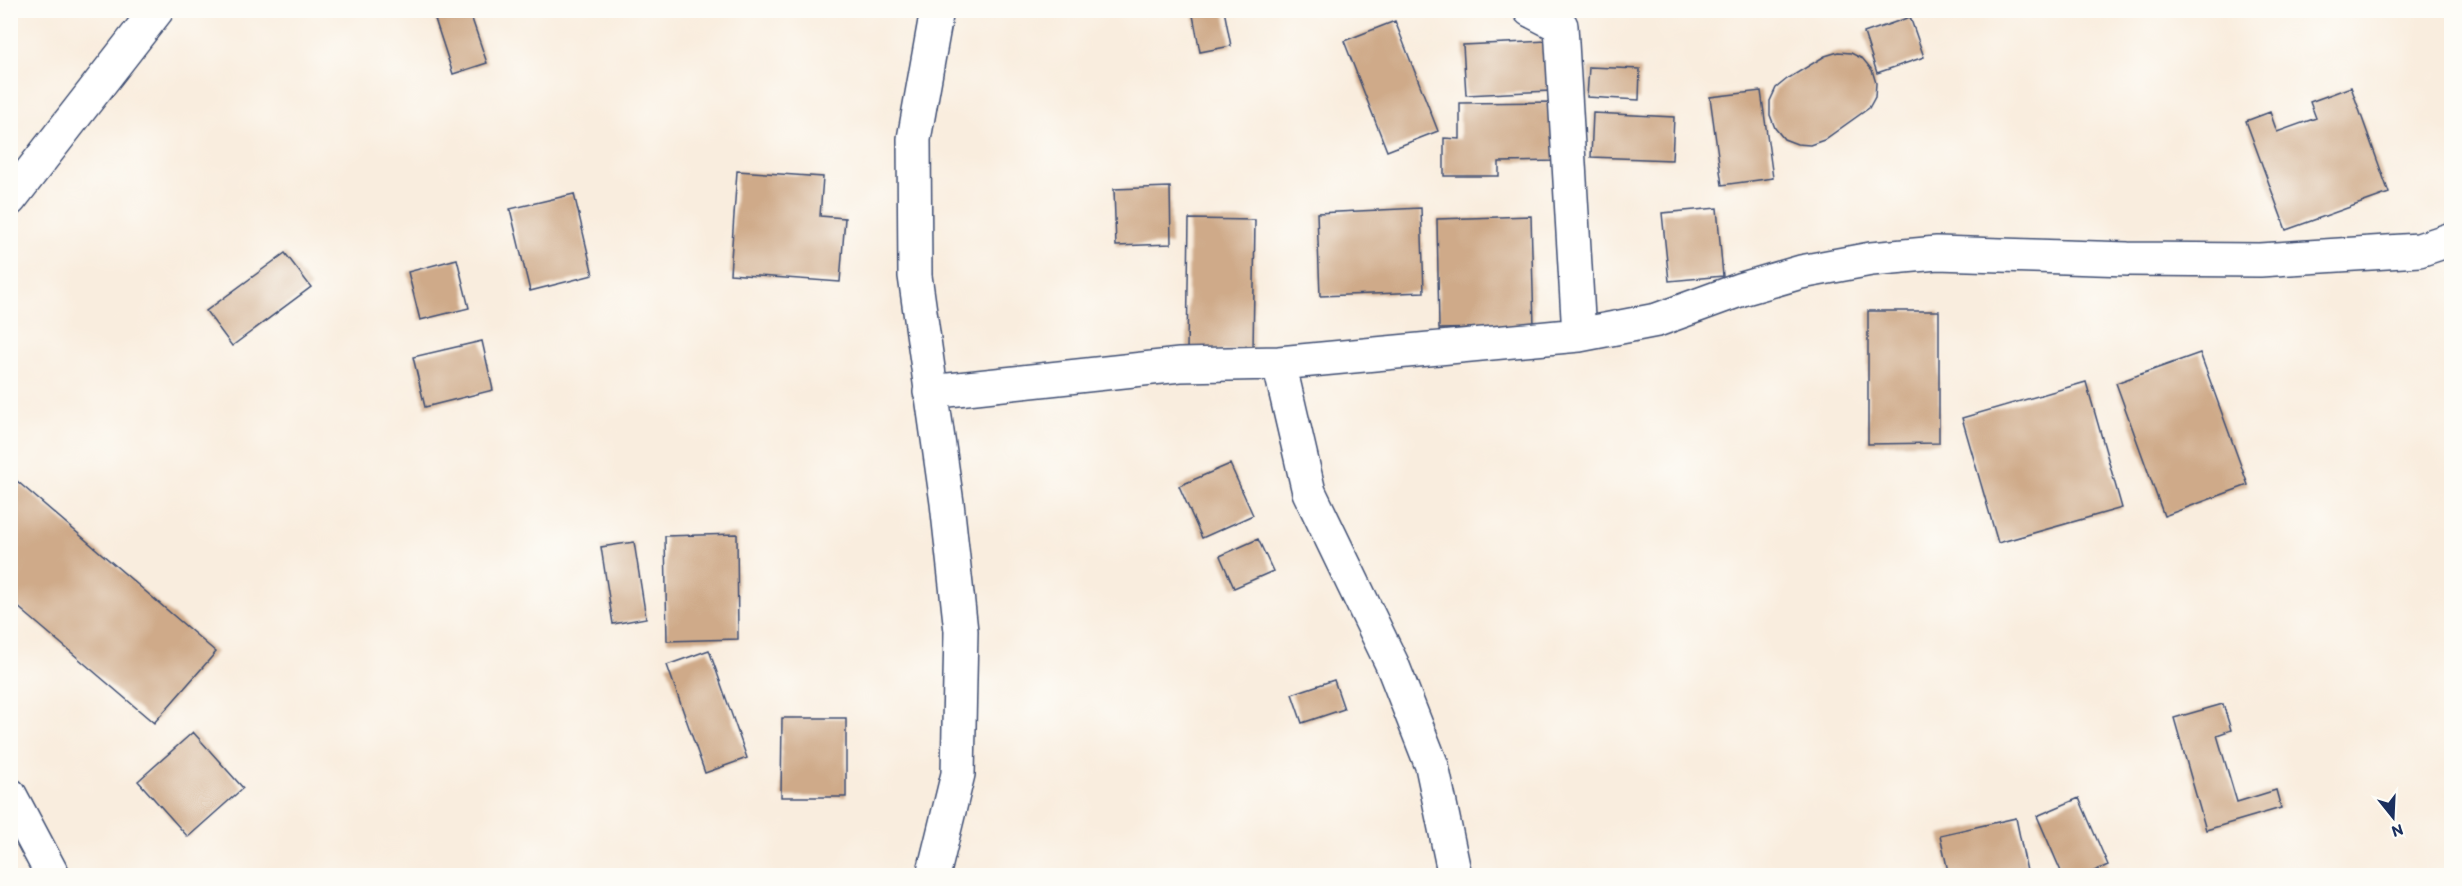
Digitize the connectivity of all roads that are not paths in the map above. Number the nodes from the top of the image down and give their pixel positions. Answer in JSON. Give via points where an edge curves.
{"nodes":[{"id":1,"x":157,"y":10,"type":"edge"},
{"id":2,"x":937,"y":10,"type":"edge"},
{"id":3,"x":1530,"y":10,"type":"edge"},
{"id":4,"x":10,"y":199,"type":"edge"},
{"id":5,"x":2451,"y":238,"type":"edge"},
{"id":6,"x":1579,"y":335,"type":"junction"},
{"id":7,"x":1279,"y":363,"type":"junction"},
{"id":8,"x":930,"y":392,"type":"junction"},
{"id":9,"x":10,"y":795,"type":"edge"},
{"id":10,"x":53,"y":876,"type":"edge"},
{"id":11,"x":933,"y":876,"type":"edge"},
{"id":12,"x":1455,"y":876,"type":"edge"}],
"edges":[{"from":1,"to":4,"type":"street"},
{"from":2,"to":8,"type":"street","via":[[914,139],[915,276]]},
{"from":3,"to":6,"type":"street","via":[[1561,26]]},
{"from":5,"to":6,"type":"street","via":[[2419,250],[2260,260],[1938,253],[1871,259],[1801,272],[1657,320]]},
{"from":6,"to":7,"type":"street"},
{"from":7,"to":8,"type":"street","via":[[1180,365]]},
{"from":7,"to":12,"type":"street","via":[[1309,492],[1392,664],[1432,766]]},
{"from":8,"to":11,"type":"street","via":[[961,631],[958,774]]},
{"from":9,"to":10,"type":"street"}]}
